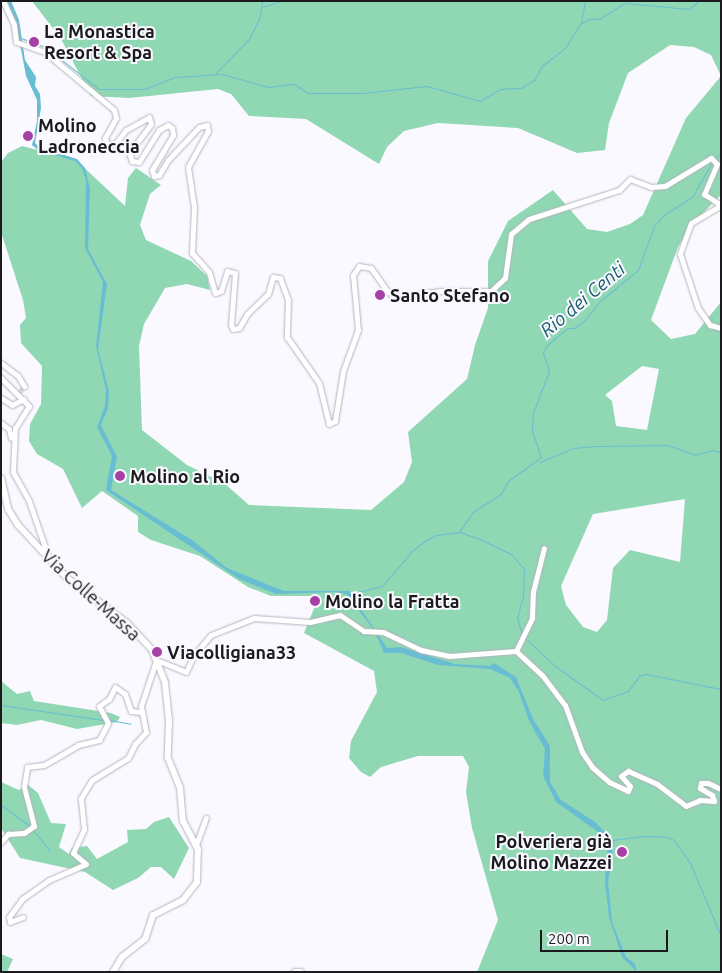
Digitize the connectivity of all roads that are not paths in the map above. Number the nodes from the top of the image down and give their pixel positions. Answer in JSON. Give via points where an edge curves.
{"nodes":[{"id":1,"x":3,"y":3,"type":"edge"},
{"id":2,"x":721,"y":328,"type":"edge"},
{"id":3,"x":1,"y":363,"type":"edge"},
{"id":4,"x":1,"y":378,"type":"edge"},
{"id":5,"x":24,"y":386,"type":"dead end"},
{"id":6,"x":1,"y":398,"type":"edge"},
{"id":7,"x":24,"y":399,"type":"junction"},
{"id":8,"x":1,"y":423,"type":"edge"},
{"id":9,"x":12,"y":445,"type":"junction"},
{"id":10,"x":1,"y":478,"type":"edge"},
{"id":11,"x":544,"y":548,"type":"dead end"},
{"id":12,"x":48,"y":557,"type":"junction"},
{"id":13,"x":516,"y":651,"type":"junction"},
{"id":14,"x":158,"y":659,"type":"junction"},
{"id":15,"x":141,"y":712,"type":"junction"},
{"id":16,"x":721,"y":789,"type":"edge"},
{"id":17,"x":206,"y":818,"type":"dead end"},
{"id":18,"x":1,"y":842,"type":"edge"},
{"id":19,"x":196,"y":845,"type":"junction"},
{"id":20,"x":23,"y":917,"type":"dead end"},
{"id":21,"x":113,"y":972,"type":"edge"},
{"id":22,"x":295,"y":972,"type":"edge"},
{"id":23,"x":300,"y":972,"type":"edge"}],
"edges":[{"from":1,"to":2,"type":"street","via":[[14,25],[16,42],[50,56],[114,110],[116,118],[105,138],[108,145],[115,144],[141,119],[150,119],[151,124],[129,154],[132,161],[142,160],[159,130],[168,125],[172,128],[173,135],[152,170],[154,176],[159,175],[173,154],[199,127],[208,127],[188,167],[194,207],[192,252],[209,272],[215,293],[221,292],[228,271],[235,273],[233,329],[239,328],[247,314],[268,294],[273,277],[280,278],[288,300],[286,333],[319,383],[329,424],[335,421],[342,371],[358,330],[353,282],[358,266],[369,266],[388,292],[396,297],[441,291],[491,291],[507,272],[511,234],[529,219],[619,190],[630,179],[651,187],[668,184],[711,158],[717,164],[704,194],[718,203],[718,207],[691,223],[680,252],[698,308],[710,325]]},
{"from":3,"to":5,"type":"street","via":[[18,376]]},
{"from":4,"to":7,"type":"street"},
{"from":6,"to":7,"type":"street","via":[[12,405]]},
{"from":7,"to":9,"type":"street","via":[[29,405],[16,424]]},
{"from":8,"to":9,"type":"street","via":[[9,429]]},
{"from":9,"to":12,"type":"street","via":[[12,472],[28,501]]},
{"from":10,"to":12,"type":"street","name":"Via Colle-Massa","via":[[12,516]]},
{"from":11,"to":13,"type":"street","via":[[532,602],[532,618]]},
{"from":12,"to":14,"type":"street","name":"Via Colle-Massa","via":[[76,586],[127,623]]},
{"from":13,"to":14,"type":"street","via":[[449,656],[421,650],[380,632],[371,633],[340,615],[310,622],[254,618],[211,635],[186,672]]},
{"from":13,"to":16,"type":"street","via":[[542,675],[565,705],[582,752],[592,767],[609,782],[628,791],[630,786],[621,776],[628,771],[657,784],[686,806],[700,800],[714,802],[712,795],[700,788],[701,783]]},
{"from":14,"to":15,"type":"street"},
{"from":14,"to":19,"type":"street","name":"Via Colle-Massa","via":[[170,720],[169,762],[180,788],[183,821]]},
{"from":15,"to":18,"type":"street","via":[[131,711],[125,694],[115,687],[99,706],[108,723],[99,740],[78,746],[44,765],[26,767],[24,787],[34,826],[24,832],[8,834]]},
{"from":15,"to":20,"type":"street","via":[[144,736],[122,763],[92,780],[81,798],[84,830],[73,853],[86,864],[49,880],[22,899],[9,917],[10,922]]},
{"from":17,"to":19,"type":"street"},
{"from":19,"to":21,"type":"street","name":"Via Colle-Massa","via":[[198,875],[192,892],[153,915],[145,939],[122,957]]},
{"from":22,"to":23,"type":"street"}]}
